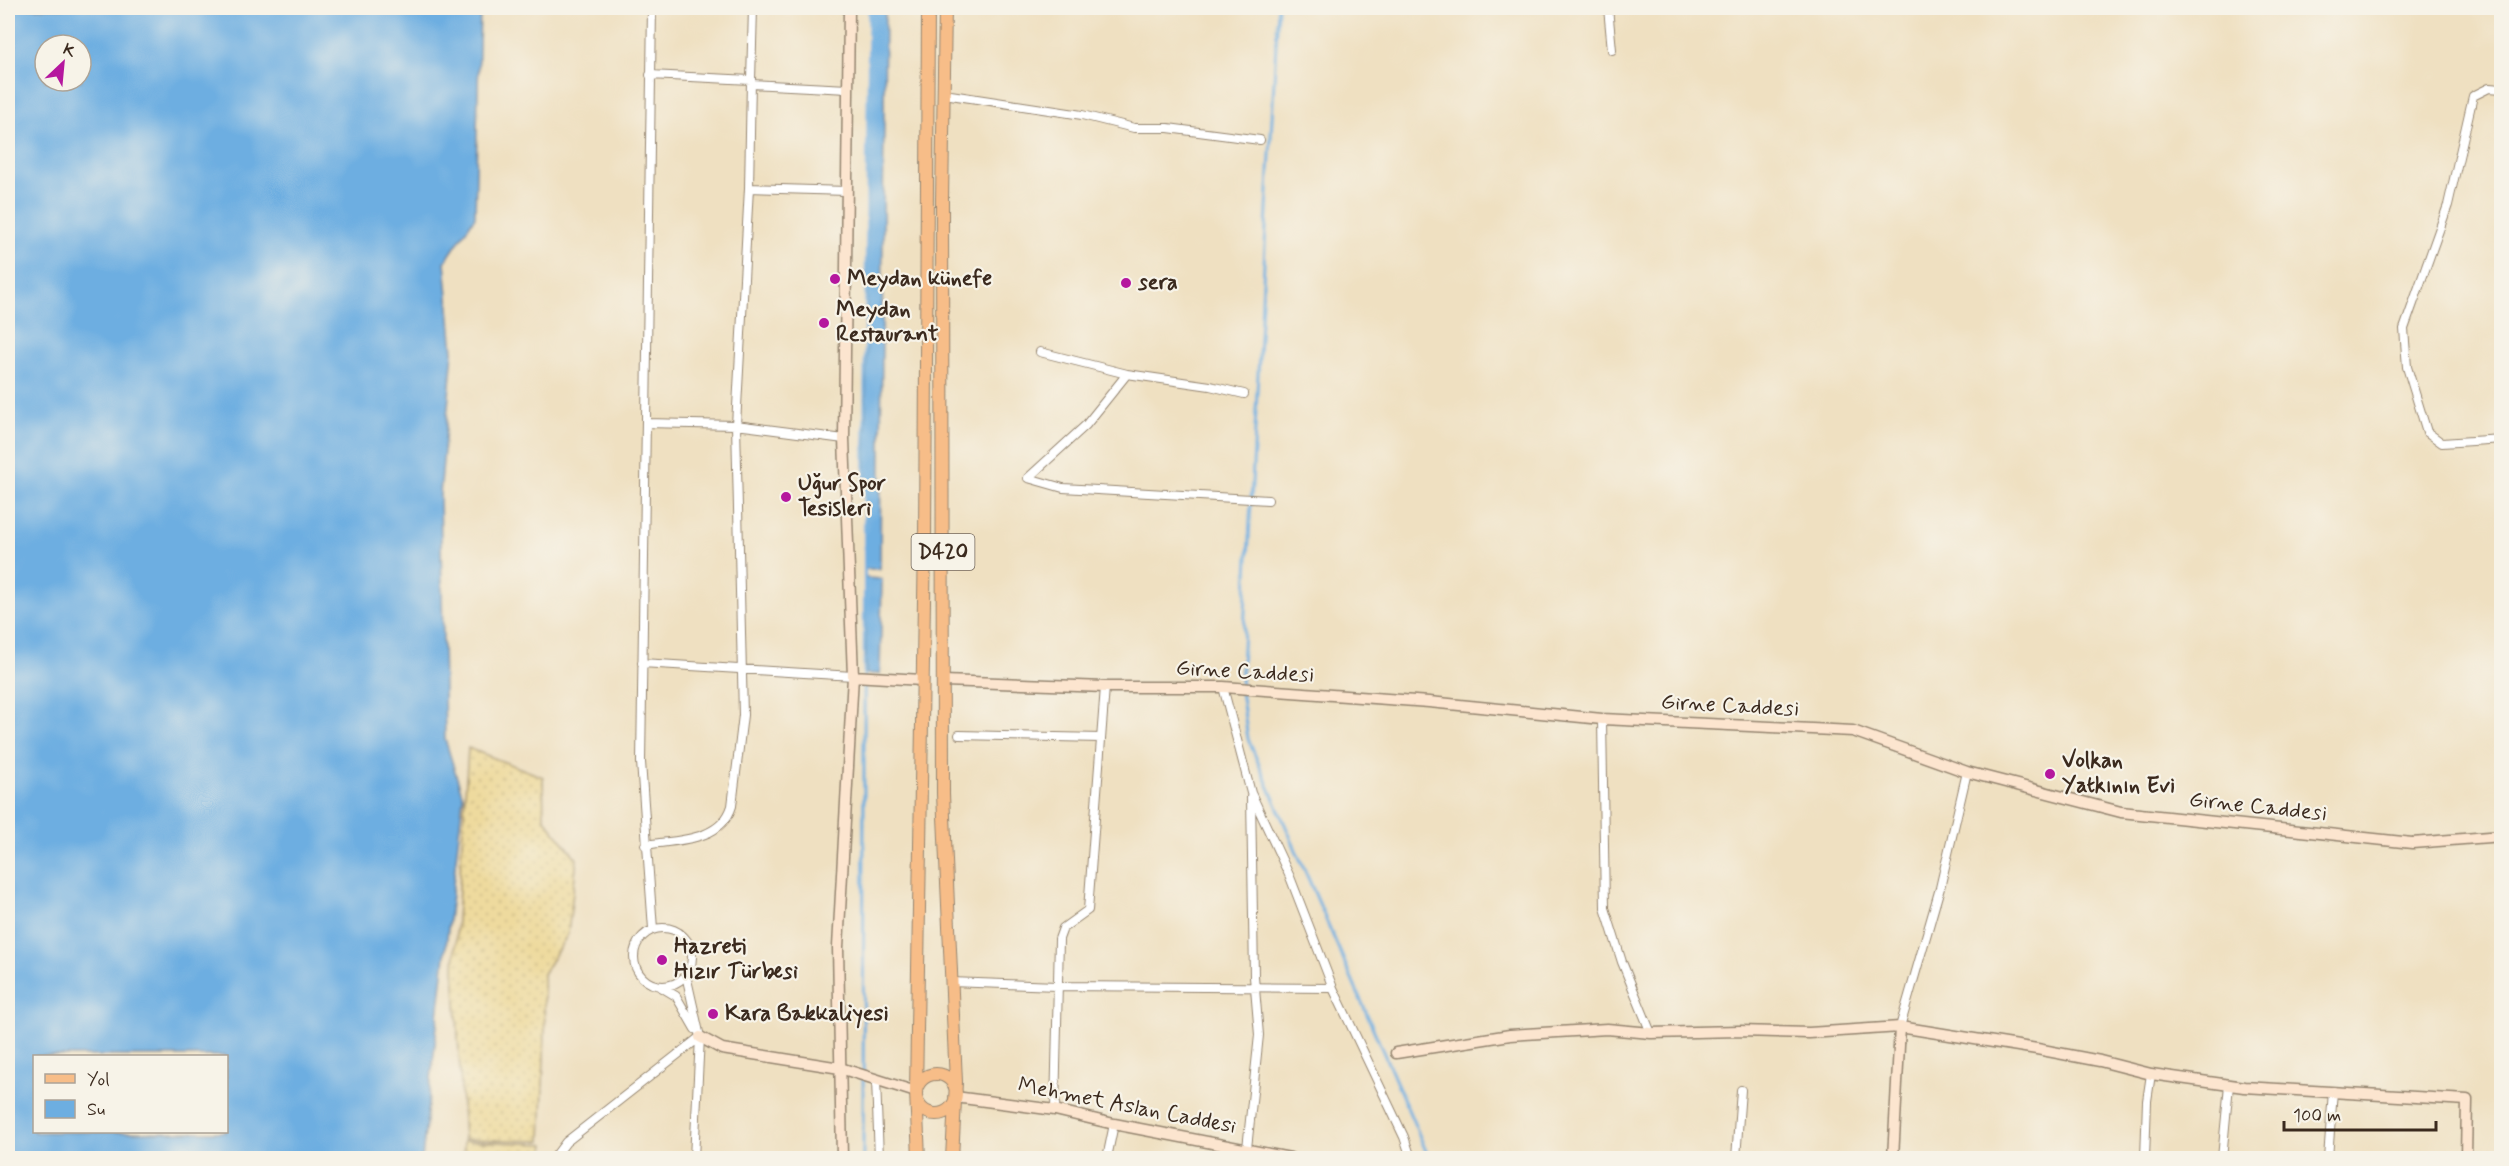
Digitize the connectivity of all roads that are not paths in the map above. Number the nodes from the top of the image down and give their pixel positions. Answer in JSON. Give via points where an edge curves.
{"nodes":[{"id":1,"x":652,"y":8,"type":"edge"},
{"id":2,"x":753,"y":8,"type":"edge"},
{"id":3,"x":849,"y":8,"type":"edge"},
{"id":4,"x":928,"y":8,"type":"edge"},
{"id":5,"x":945,"y":8,"type":"edge"},
{"id":6,"x":1608,"y":8,"type":"edge"},
{"id":7,"x":1612,"y":50,"type":"dead end"},
{"id":8,"x":650,"y":75,"type":"junction"},
{"id":9,"x":751,"y":82,"type":"junction"},
{"id":10,"x":848,"y":89,"type":"junction"},
{"id":11,"x":2502,"y":89,"type":"edge"},
{"id":12,"x":944,"y":94,"type":"junction"},
{"id":13,"x":1260,"y":140,"type":"dead end"},
{"id":14,"x":749,"y":188,"type":"junction"},
{"id":15,"x":847,"y":191,"type":"junction"},
{"id":16,"x":1040,"y":352,"type":"dead end"},
{"id":17,"x":1127,"y":374,"type":"junction"},
{"id":18,"x":1244,"y":394,"type":"dead end"},
{"id":19,"x":646,"y":423,"type":"junction"},
{"id":20,"x":736,"y":425,"type":"junction"},
{"id":21,"x":844,"y":439,"type":"junction"},
{"id":22,"x":2502,"y":439,"type":"edge"},
{"id":23,"x":1268,"y":500,"type":"dead end"},
{"id":24,"x":642,"y":663,"type":"junction"},
{"id":25,"x":741,"y":670,"type":"junction"},
{"id":26,"x":853,"y":676,"type":"junction"},
{"id":27,"x":922,"y":680,"type":"junction"},
{"id":28,"x":944,"y":681,"type":"junction"},
{"id":29,"x":1105,"y":687,"type":"junction"},
{"id":30,"x":1223,"y":687,"type":"junction"},
{"id":31,"x":1602,"y":719,"type":"junction"},
{"id":32,"x":959,"y":735,"type":"dead end"},
{"id":33,"x":1101,"y":738,"type":"junction"},
{"id":34,"x":1967,"y":772,"type":"junction"},
{"id":35,"x":1251,"y":793,"type":"junction"},
{"id":36,"x":2502,"y":836,"type":"edge"},
{"id":37,"x":645,"y":845,"type":"junction"},
{"id":38,"x":653,"y":929,"type":"junction"},
{"id":39,"x":686,"y":975,"type":"junction"},
{"id":40,"x":950,"y":982,"type":"junction"},
{"id":41,"x":660,"y":986,"type":"junction"},
{"id":42,"x":1057,"y":986,"type":"junction"},
{"id":43,"x":1254,"y":988,"type":"junction"},
{"id":44,"x":1333,"y":988,"type":"junction"},
{"id":45,"x":1900,"y":1027,"type":"junction"},
{"id":46,"x":1651,"y":1033,"type":"junction"},
{"id":47,"x":700,"y":1037,"type":"junction"},
{"id":48,"x":1396,"y":1053,"type":"dead end"},
{"id":49,"x":840,"y":1068,"type":"junction"},
{"id":50,"x":2151,"y":1074,"type":"junction"},
{"id":51,"x":876,"y":1080,"type":"junction"},
{"id":52,"x":2229,"y":1085,"type":"junction"},
{"id":53,"x":1741,"y":1090,"type":"dead end"},
{"id":54,"x":2332,"y":1091,"type":"junction"},
{"id":55,"x":916,"y":1092,"type":"junction"},
{"id":56,"x":955,"y":1096,"type":"junction"},
{"id":57,"x":1055,"y":1110,"type":"junction"},
{"id":58,"x":1114,"y":1124,"type":"junction"},
{"id":59,"x":1246,"y":1154,"type":"edge"},
{"id":60,"x":555,"y":1158,"type":"edge"},
{"id":61,"x":694,"y":1158,"type":"edge"},
{"id":62,"x":842,"y":1158,"type":"edge"},
{"id":63,"x":879,"y":1158,"type":"edge"},
{"id":64,"x":919,"y":1158,"type":"edge"},
{"id":65,"x":952,"y":1158,"type":"edge"},
{"id":66,"x":1107,"y":1158,"type":"edge"},
{"id":67,"x":1290,"y":1158,"type":"edge"},
{"id":68,"x":1411,"y":1158,"type":"edge"},
{"id":69,"x":1736,"y":1158,"type":"edge"},
{"id":70,"x":1893,"y":1158,"type":"edge"},
{"id":71,"x":2145,"y":1158,"type":"edge"},
{"id":72,"x":2222,"y":1158,"type":"edge"},
{"id":73,"x":2328,"y":1158,"type":"edge"},
{"id":74,"x":2466,"y":1158,"type":"edge"}],
"edges":[{"from":1,"to":8,"type":"street"},
{"from":2,"to":9,"type":"street"},
{"from":3,"to":10,"type":"street"},
{"from":4,"to":27,"type":"main road","number":"D420"},
{"from":5,"to":12,"type":"main road","number":"D420"},
{"from":6,"to":7,"type":"street"},
{"from":8,"to":9,"type":"street"},
{"from":8,"to":19,"type":"street"},
{"from":9,"to":10,"type":"street"},
{"from":9,"to":14,"type":"street"},
{"from":10,"to":15,"type":"street"},
{"from":11,"to":22,"type":"street","via":[[2489,88],[2473,96],[2448,205],[2404,329],[2407,367],[2427,432],[2442,444]]},
{"from":12,"to":13,"type":"street","via":[[1083,115],[1134,128],[1168,128]]},
{"from":12,"to":28,"type":"main road","number":"D420"},
{"from":14,"to":15,"type":"street"},
{"from":14,"to":20,"type":"street"},
{"from":15,"to":21,"type":"street"},
{"from":16,"to":17,"type":"street"},
{"from":17,"to":18,"type":"street"},
{"from":17,"to":23,"type":"street","via":[[1086,425],[1028,478],[1062,488]]},
{"from":19,"to":20,"type":"street"},
{"from":19,"to":24,"type":"street"},
{"from":20,"to":21,"type":"street"},
{"from":20,"to":25,"type":"street"},
{"from":21,"to":26,"type":"street"},
{"from":24,"to":25,"type":"street"},
{"from":24,"to":37,"type":"street"},
{"from":25,"to":26,"type":"street"},
{"from":25,"to":37,"type":"street","via":[[743,715],[730,815],[722,826],[706,834]]},
{"from":26,"to":27,"type":"street"},
{"from":26,"to":49,"type":"street","via":[[838,947]]},
{"from":27,"to":55,"type":"main road","number":"D420"},
{"from":28,"to":29,"type":"street","name":"Girne Caddesi"},
{"from":28,"to":40,"type":"main road","number":"D420","via":[[943,794]]},
{"from":29,"to":30,"type":"street","name":"Girne Caddesi"},
{"from":29,"to":33,"type":"street"},
{"from":30,"to":31,"type":"street","name":"Girne Caddesi"},
{"from":30,"to":35,"type":"street"},
{"from":31,"to":34,"type":"street","name":"Girne Caddesi","via":[[1853,731]]},
{"from":31,"to":46,"type":"street","via":[[1605,908]]},
{"from":32,"to":33,"type":"street"},
{"from":33,"to":42,"type":"street","via":[[1088,910],[1061,930]]},
{"from":34,"to":36,"type":"street","name":"Girne Caddesi","via":[[2121,812],[2412,843]]},
{"from":34,"to":45,"type":"street","via":[[1940,888]]},
{"from":35,"to":43,"type":"street"},
{"from":35,"to":44,"type":"street","via":[[1290,878]]},
{"from":37,"to":38,"type":"street"},
{"from":38,"to":39,"type":"street","via":[[671,929],[686,940],[692,957]]},
{"from":38,"to":41,"type":"street","via":[[637,942],[633,961],[642,978]]},
{"from":39,"to":41,"type":"street"},
{"from":39,"to":47,"type":"street"},
{"from":40,"to":42,"type":"street"},
{"from":40,"to":56,"type":"main road","number":"D420"},
{"from":41,"to":47,"type":"street","via":[[676,996]]},
{"from":42,"to":43,"type":"street"},
{"from":42,"to":57,"type":"street"},
{"from":43,"to":44,"type":"street"},
{"from":43,"to":59,"type":"street","via":[[1259,1035]]},
{"from":44,"to":68,"type":"street"},
{"from":45,"to":46,"type":"street"},
{"from":45,"to":50,"type":"street","via":[[2100,1061]]},
{"from":45,"to":70,"type":"street"},
{"from":46,"to":48,"type":"street","via":[[1607,1029],[1510,1035]]},
{"from":47,"to":49,"type":"street","via":[[722,1049]]},
{"from":47,"to":60,"type":"street","via":[[566,1142]]},
{"from":47,"to":61,"type":"street"},
{"from":49,"to":51,"type":"street"},
{"from":49,"to":62,"type":"street"},
{"from":50,"to":52,"type":"street"},
{"from":50,"to":71,"type":"street"},
{"from":51,"to":55,"type":"street"},
{"from":51,"to":63,"type":"street"},
{"from":52,"to":54,"type":"street"},
{"from":52,"to":72,"type":"street"},
{"from":53,"to":69,"type":"street"},
{"from":54,"to":73,"type":"street"},
{"from":54,"to":74,"type":"street","via":[[2467,1100]]},
{"from":55,"to":56,"type":"main road","via":[[923,1109],[934,1114],[950,1107]]},
{"from":55,"to":56,"type":"main road","via":[[926,1077],[938,1074],[953,1084]]},
{"from":55,"to":64,"type":"main road","number":"D420"},
{"from":56,"to":57,"type":"street","name":"Mehmet Aslan Caddesi"},
{"from":56,"to":65,"type":"main road","number":"D420"},
{"from":57,"to":58,"type":"street","name":"Mehmet Aslan Caddesi"},
{"from":58,"to":59,"type":"street","name":"Mehmet Aslan Caddesi"},
{"from":58,"to":66,"type":"street"},
{"from":59,"to":67,"type":"street","name":"Mehmet Aslan Caddesi"}]}
